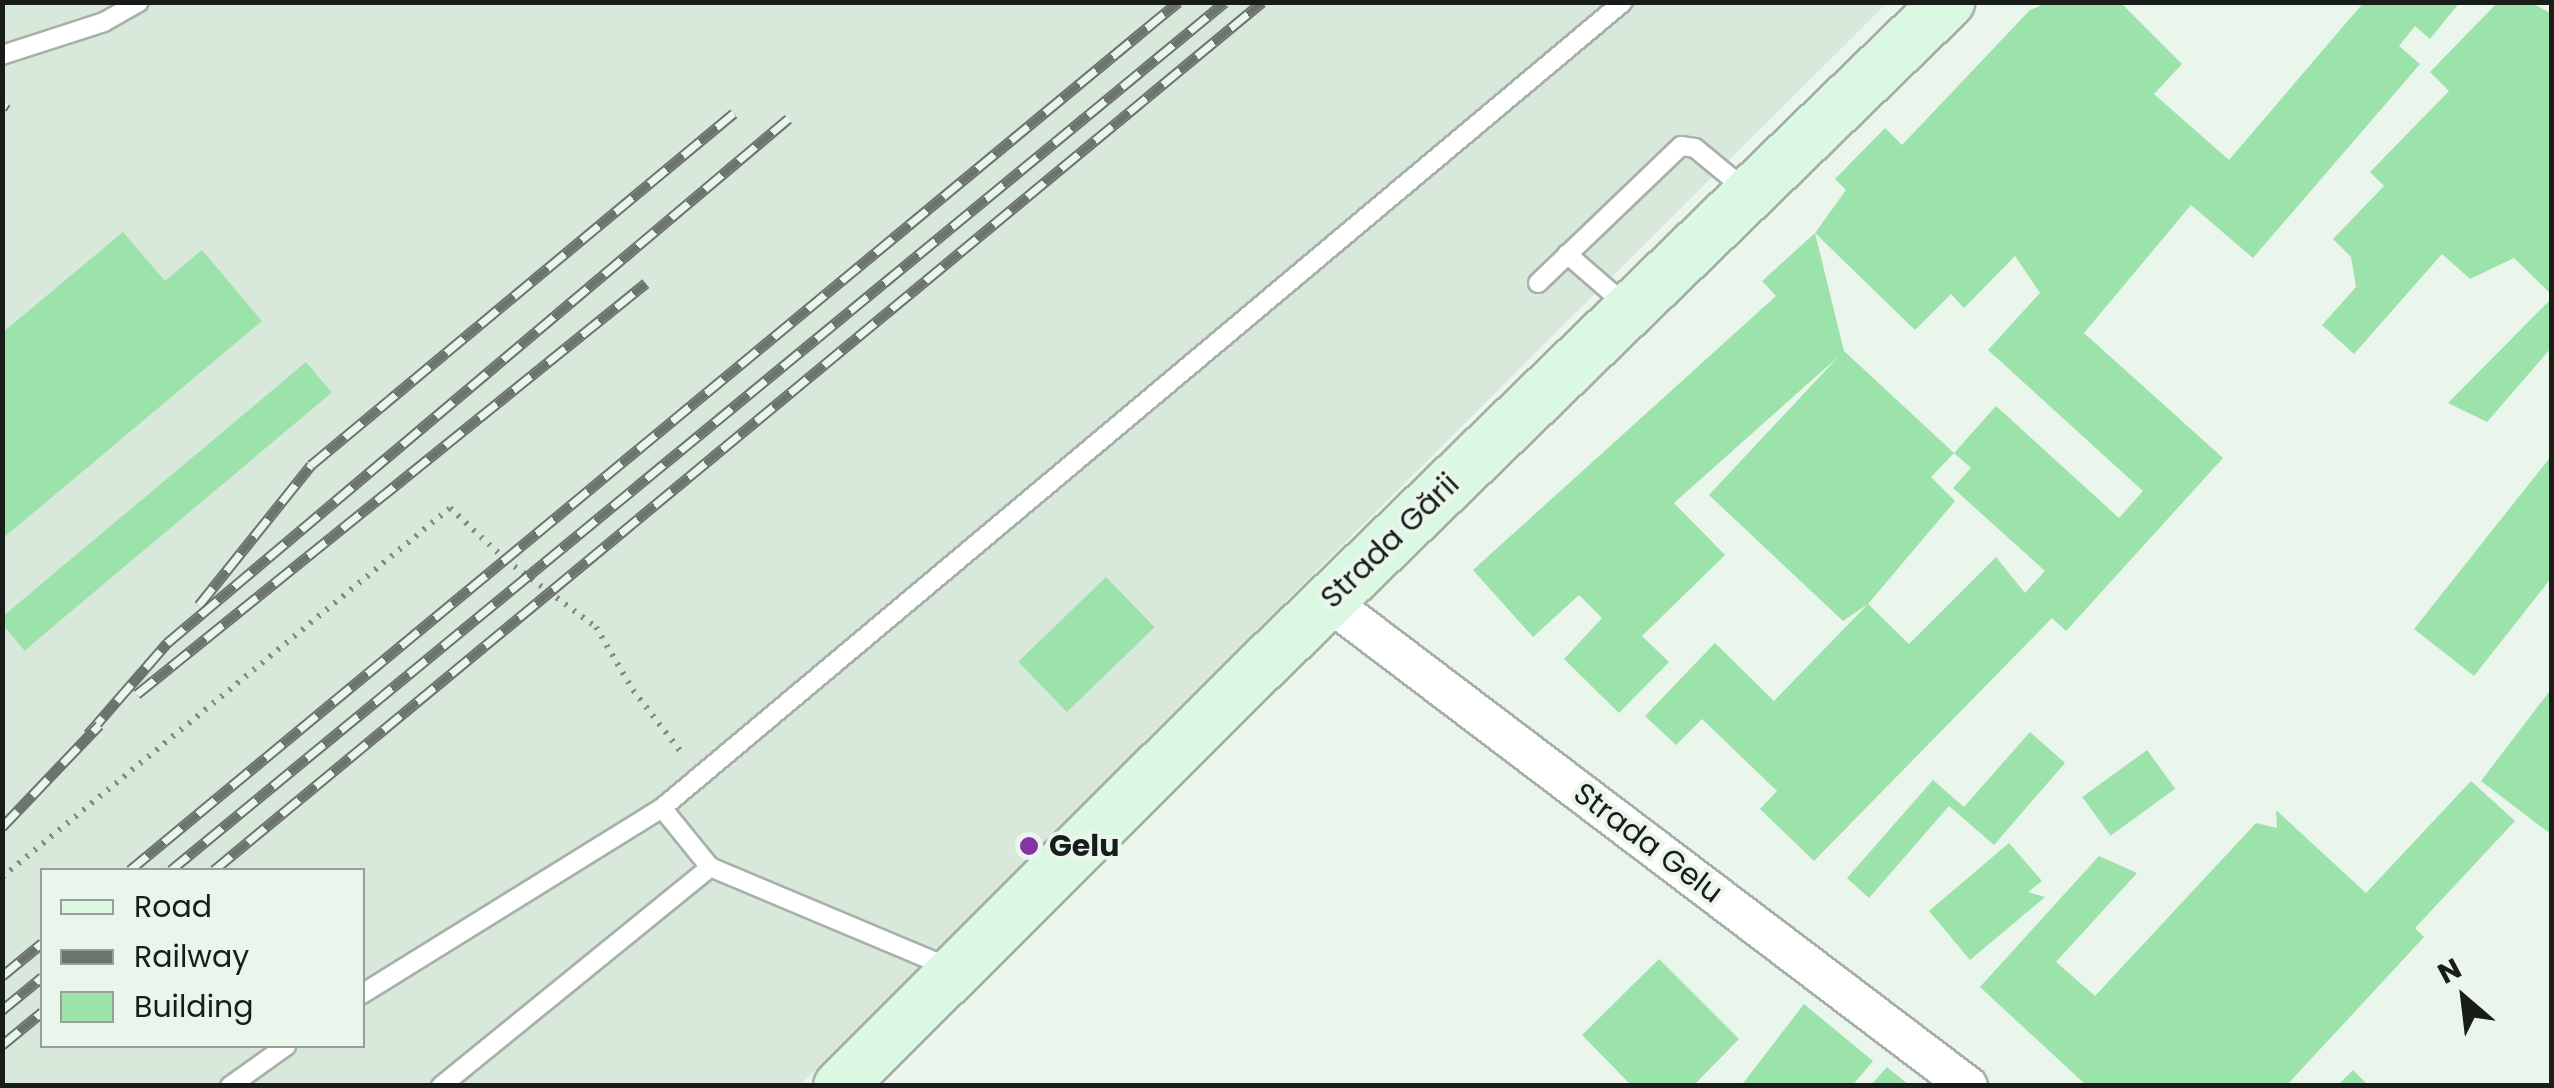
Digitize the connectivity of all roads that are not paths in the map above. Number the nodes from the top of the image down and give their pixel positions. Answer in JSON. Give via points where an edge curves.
{"nodes":[{"id":1,"x":139,"y":2,"type":"edge"},
{"id":2,"x":1623,"y":2,"type":"edge"},
{"id":3,"x":1948,"y":2,"type":"edge"},
{"id":4,"x":2,"y":55,"type":"edge"},
{"id":5,"x":1749,"y":193,"type":"junction"},
{"id":6,"x":1567,"y":254,"type":"junction"},
{"id":7,"x":1538,"y":283,"type":"dead end"},
{"id":8,"x":1630,"y":309,"type":"junction"},
{"id":9,"x":1328,"y":601,"type":"junction"},
{"id":10,"x":662,"y":808,"type":"junction"},
{"id":11,"x":710,"y":867,"type":"junction"},
{"id":12,"x":953,"y":970,"type":"junction"},
{"id":13,"x":365,"y":992,"type":"edge"},
{"id":14,"x":283,"y":1048,"type":"edge"},
{"id":15,"x":230,"y":1086,"type":"edge"},
{"id":16,"x":441,"y":1086,"type":"edge"},
{"id":17,"x":840,"y":1086,"type":"edge"},
{"id":18,"x":1968,"y":1086,"type":"edge"}],
"edges":[{"from":1,"to":4,"type":"lane","via":[[104,22]]},
{"from":2,"to":10,"type":"lane"},
{"from":3,"to":5,"type":"main road","name":"Strada Gării"},
{"from":5,"to":6,"type":"lane","via":[[1695,148],[1680,146]]},
{"from":5,"to":8,"type":"main road","name":"Strada Gării"},
{"from":6,"to":7,"type":"lane"},
{"from":6,"to":8,"type":"lane"},
{"from":8,"to":9,"type":"main road","name":"Strada Gării"},
{"from":9,"to":12,"type":"main road","name":"Strada Gării"},
{"from":9,"to":18,"type":"street","name":"Strada Gelu"},
{"from":10,"to":11,"type":"lane"},
{"from":10,"to":13,"type":"lane"},
{"from":11,"to":12,"type":"lane"},
{"from":11,"to":16,"type":"lane"},
{"from":12,"to":17,"type":"main road","name":"Strada Gării"},
{"from":14,"to":15,"type":"lane"}]}
